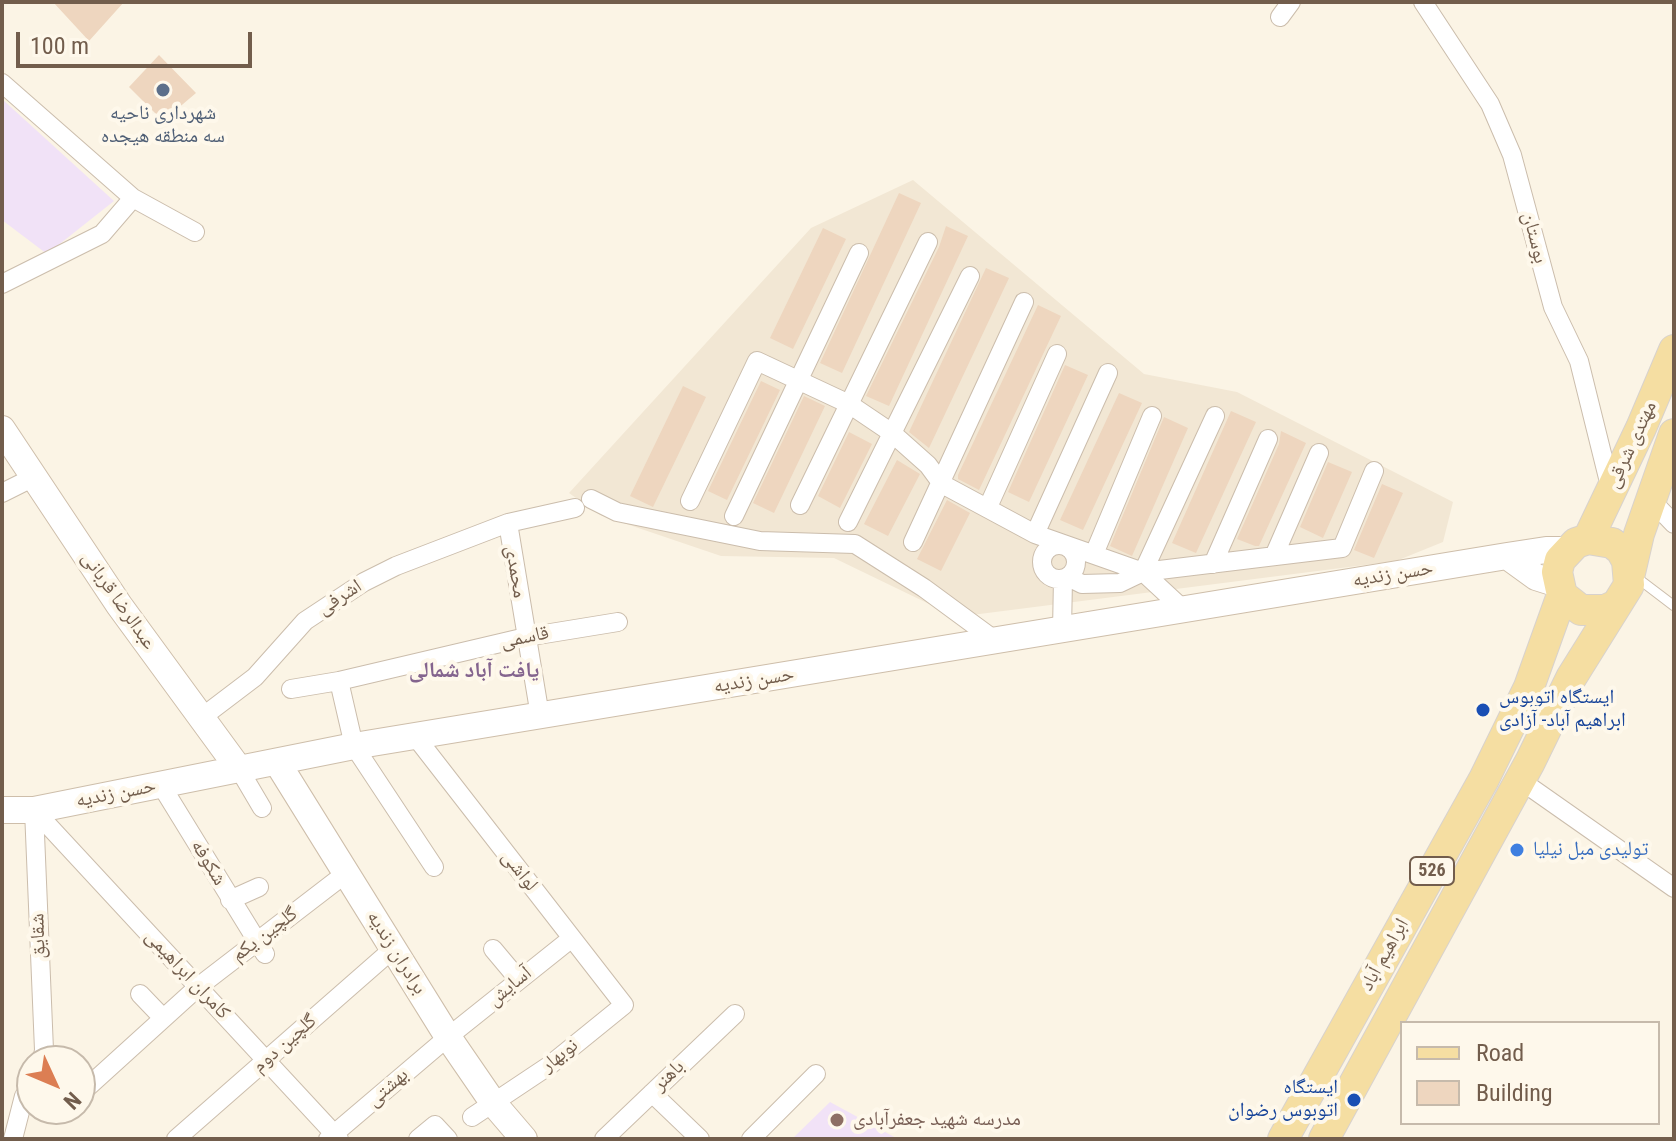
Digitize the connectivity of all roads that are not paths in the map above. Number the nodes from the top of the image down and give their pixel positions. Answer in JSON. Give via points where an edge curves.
{"nodes":[{"id":1,"x":1423,"y":2,"type":"edge"},
{"id":2,"x":2,"y":83,"type":"edge"},
{"id":3,"x":133,"y":198,"type":"junction"},
{"id":4,"x":195,"y":232,"type":"dead end"},
{"id":5,"x":928,"y":242,"type":"dead end"},
{"id":6,"x":859,"y":253,"type":"dead end"},
{"id":7,"x":970,"y":276,"type":"dead end"},
{"id":8,"x":2,"y":284,"type":"edge"},
{"id":9,"x":1024,"y":302,"type":"dead end"},
{"id":10,"x":1674,"y":350,"type":"edge"},
{"id":11,"x":1057,"y":354,"type":"dead end"},
{"id":12,"x":1108,"y":373,"type":"dead end"},
{"id":13,"x":799,"y":379,"type":"junction"},
{"id":14,"x":849,"y":404,"type":"junction"},
{"id":15,"x":1152,"y":416,"type":"dead end"},
{"id":16,"x":1215,"y":416,"type":"dead end"},
{"id":17,"x":2,"y":429,"type":"edge"},
{"id":18,"x":892,"y":433,"type":"junction"},
{"id":19,"x":1674,"y":434,"type":"edge"},
{"id":20,"x":1268,"y":439,"type":"dead end"},
{"id":21,"x":1319,"y":453,"type":"dead end"},
{"id":22,"x":1374,"y":471,"type":"dead end"},
{"id":23,"x":34,"y":477,"type":"junction"},
{"id":24,"x":942,"y":484,"type":"junction"},
{"id":25,"x":1611,"y":490,"type":"junction"},
{"id":26,"x":2,"y":493,"type":"edge"},
{"id":27,"x":1651,"y":500,"type":"junction"},
{"id":28,"x":690,"y":501,"type":"dead end"},
{"id":29,"x":800,"y":505,"type":"dead end"},
{"id":30,"x":988,"y":507,"type":"junction"},
{"id":31,"x":734,"y":516,"type":"dead end"},
{"id":32,"x":848,"y":522,"type":"dead end"},
{"id":33,"x":508,"y":523,"type":"junction"},
{"id":34,"x":1674,"y":524,"type":"edge"},
{"id":35,"x":1035,"y":534,"type":"junction"},
{"id":36,"x":913,"y":542,"type":"dead end"},
{"id":37,"x":1577,"y":544,"type":"junction"},
{"id":38,"x":1066,"y":547,"type":"junction"},
{"id":39,"x":1094,"y":554,"type":"junction"},
{"id":40,"x":1274,"y":556,"type":"junction"},
{"id":41,"x":1507,"y":556,"type":"junction"},
{"id":42,"x":1213,"y":564,"type":"junction"},
{"id":43,"x":1143,"y":572,"type":"junction"},
{"id":44,"x":1630,"y":573,"type":"junction"},
{"id":45,"x":1065,"y":578,"type":"junction"},
{"id":46,"x":1560,"y":590,"type":"junction"},
{"id":47,"x":1616,"y":605,"type":"junction"},
{"id":48,"x":1674,"y":606,"type":"edge"},
{"id":49,"x":1184,"y":610,"type":"junction"},
{"id":50,"x":618,"y":622,"type":"dead end"},
{"id":51,"x":1062,"y":630,"type":"junction"},
{"id":52,"x":526,"y":637,"type":"junction"},
{"id":53,"x":996,"y":641,"type":"junction"},
{"id":54,"x":339,"y":681,"type":"junction"},
{"id":55,"x":291,"y":689,"type":"dead end"},
{"id":56,"x":540,"y":716,"type":"junction"},
{"id":57,"x":201,"y":718,"type":"junction"},
{"id":58,"x":415,"y":736,"type":"junction"},
{"id":59,"x":354,"y":746,"type":"junction"},
{"id":60,"x":277,"y":762,"type":"junction"},
{"id":61,"x":239,"y":769,"type":"junction"},
{"id":62,"x":1520,"y":780,"type":"junction"},
{"id":63,"x":161,"y":785,"type":"junction"},
{"id":64,"x":262,"y":808,"type":"dead end"},
{"id":65,"x":2,"y":810,"type":"edge"},
{"id":66,"x":34,"y":810,"type":"junction"},
{"id":67,"x":434,"y":867,"type":"dead end"},
{"id":68,"x":345,"y":874,"type":"junction"},
{"id":69,"x":259,"y":887,"type":"dead end"},
{"id":70,"x":1674,"y":888,"type":"edge"},
{"id":71,"x":230,"y":900,"type":"junction"},
{"id":72,"x":572,"y":938,"type":"junction"},
{"id":73,"x":260,"y":947,"type":"junction"},
{"id":74,"x":394,"y":948,"type":"junction"},
{"id":75,"x":493,"y":949,"type":"dead end"},
{"id":76,"x":519,"y":980,"type":"junction"},
{"id":77,"x":198,"y":987,"type":"junction"},
{"id":78,"x":140,"y":994,"type":"dead end"},
{"id":79,"x":624,"y":1005,"type":"joint"},
{"id":80,"x":735,"y":1014,"type":"dead end"},
{"id":81,"x":163,"y":1018,"type":"junction"},
{"id":82,"x":448,"y":1037,"type":"junction"},
{"id":83,"x":43,"y":1045,"type":"edge"},
{"id":84,"x":266,"y":1060,"type":"junction"},
{"id":85,"x":816,"y":1074,"type":"dead end"},
{"id":86,"x":96,"y":1079,"type":"edge"},
{"id":87,"x":652,"y":1093,"type":"junction"},
{"id":88,"x":483,"y":1111,"type":"junction"},
{"id":89,"x":334,"y":1137,"type":"edge"},
{"id":90,"x":176,"y":1139,"type":"edge"},
{"id":91,"x":418,"y":1139,"type":"edge"},
{"id":92,"x":448,"y":1139,"type":"edge"},
{"id":93,"x":524,"y":1139,"type":"edge"},
{"id":94,"x":604,"y":1139,"type":"edge"},
{"id":95,"x":700,"y":1139,"type":"edge"},
{"id":96,"x":751,"y":1139,"type":"edge"},
{"id":97,"x":1283,"y":1139,"type":"edge"},
{"id":98,"x":1324,"y":1139,"type":"edge"}],
"edges":[{"from":1,"to":25,"type":"street","name":"بوستان","via":[[1490,104],[1512,155],[1553,307],[1579,361]]},
{"from":2,"to":3,"type":"street"},
{"from":3,"to":4,"type":"street"},
{"from":3,"to":8,"type":"street","via":[[102,234]]},
{"from":5,"to":14,"type":"street"},
{"from":6,"to":13,"type":"street"},
{"from":7,"to":18,"type":"street"},
{"from":9,"to":24,"type":"street"},
{"from":10,"to":25,"type":"main road","name":"مهتدی شرقی"},
{"from":11,"to":30,"type":"street"},
{"from":12,"to":35,"type":"street"},
{"from":13,"to":14,"type":"street"},
{"from":13,"to":28,"type":"street","via":[[757,361]]},
{"from":13,"to":31,"type":"street"},
{"from":14,"to":18,"type":"street"},
{"from":14,"to":29,"type":"street"},
{"from":15,"to":39,"type":"street"},
{"from":16,"to":43,"type":"street"},
{"from":17,"to":23,"type":"street","name":"عبدالرضا قربانی"},
{"from":18,"to":24,"type":"street"},
{"from":18,"to":32,"type":"street"},
{"from":19,"to":27,"type":"main road","name":"مهتدی شرقی"},
{"from":20,"to":42,"type":"street"},
{"from":21,"to":40,"type":"street"},
{"from":22,"to":40,"type":"street","via":[[1342,548]]},
{"from":23,"to":26,"type":"street"},
{"from":23,"to":57,"type":"street","name":"عبدالرضا قربانی"},
{"from":24,"to":30,"type":"street"},
{"from":24,"to":36,"type":"street"},
{"from":25,"to":37,"type":"main road","name":"مهتدی شرقی"},
{"from":27,"to":34,"type":"street"},
{"from":27,"to":44,"type":"main road","name":"مهتدی شرقی"},
{"from":30,"to":35,"type":"street"},
{"from":33,"to":52,"type":"street","name":"محمدی"},
{"from":33,"to":53,"type":"street","name":"اشرفی","via":[[583,504],[760,541],[855,544]]},
{"from":33,"to":57,"type":"street","name":"اشرفی","via":[[396,566],[332,601],[305,621],[255,677]]},
{"from":35,"to":38,"type":"street"},
{"from":37,"to":41,"type":"street","name":"حسن زندیه"},
{"from":37,"to":44,"type":"main road","via":[[1612,543],[1621,550]]},
{"from":37,"to":46,"type":"main road","via":[[1560,560]]},
{"from":38,"to":39,"type":"street"},
{"from":38,"to":45,"type":"street","via":[[1076,563]]},
{"from":38,"to":45,"type":"street","via":[[1050,548],[1042,563],[1051,577]]},
{"from":39,"to":43,"type":"street"},
{"from":40,"to":42,"type":"street"},
{"from":41,"to":46,"type":"street"},
{"from":41,"to":49,"type":"street","name":"حسن زندیه"},
{"from":42,"to":43,"type":"street"},
{"from":43,"to":45,"type":"street","via":[[1120,583],[1082,584]]},
{"from":43,"to":49,"type":"street"},
{"from":44,"to":47,"type":"main road"},
{"from":44,"to":48,"type":"lane"},
{"from":45,"to":51,"type":"street"},
{"from":46,"to":47,"type":"main road","via":[[1581,610]]},
{"from":46,"to":97,"type":"main road","name":"ابراهیم آباد","number":"526","via":[[1529,687],[1484,779]]},
{"from":47,"to":62,"type":"main road","name":"ابراهیم آباد","number":"526","via":[[1571,678]]},
{"from":49,"to":51,"type":"street","name":"حسن زندیه"},
{"from":50,"to":52,"type":"street","name":"قاسمی"},
{"from":51,"to":53,"type":"street","name":"حسن زندیه"},
{"from":52,"to":54,"type":"street","name":"قاسمی"},
{"from":52,"to":56,"type":"street","name":"محمدی"},
{"from":53,"to":56,"type":"street","name":"حسن زندیه"},
{"from":54,"to":55,"type":"street","name":"قاسمی"},
{"from":54,"to":59,"type":"street"},
{"from":56,"to":58,"type":"street","name":"حسن زندیه"},
{"from":57,"to":61,"type":"street","name":"عبدالرضا قربانی"},
{"from":58,"to":59,"type":"street","name":"حسن زندیه"},
{"from":58,"to":72,"type":"street","name":"لواشی"},
{"from":59,"to":60,"type":"street","name":"حسن زندیه"},
{"from":59,"to":67,"type":"street"},
{"from":60,"to":61,"type":"street","name":"حسن زندیه"},
{"from":60,"to":68,"type":"street","name":"برادران زندیه"},
{"from":61,"to":63,"type":"street","name":"حسن زندیه"},
{"from":61,"to":64,"type":"street"},
{"from":62,"to":70,"type":"street"},
{"from":62,"to":98,"type":"main road","name":"ابراهیم آباد","number":"526"},
{"from":63,"to":66,"type":"street","name":"حسن زندیه"},
{"from":63,"to":71,"type":"street","name":"شکوفه"},
{"from":65,"to":66,"type":"street","name":"حسن زندیه"},
{"from":66,"to":77,"type":"street","name":"کامران ابراهیمی"},
{"from":66,"to":83,"type":"street","name":"شقایق"},
{"from":68,"to":73,"type":"street","name":"گلچین یکم"},
{"from":68,"to":74,"type":"street","name":"برادران زندیه"},
{"from":69,"to":71,"type":"street"},
{"from":71,"to":73,"type":"street","name":"شکوفه"},
{"from":72,"to":76,"type":"street","name":"آسایش"},
{"from":72,"to":79,"type":"street","name":"لواشی"},
{"from":73,"to":77,"type":"street","name":"گلچین یکم"},
{"from":74,"to":82,"type":"street","name":"برادران زندیه"},
{"from":74,"to":84,"type":"street","name":"گلچین دوم"},
{"from":75,"to":76,"type":"street"},
{"from":76,"to":82,"type":"street","name":"آسایش"},
{"from":77,"to":81,"type":"street","name":"گلچین یکم"},
{"from":77,"to":84,"type":"street","name":"کامران ابراهیمی"},
{"from":78,"to":81,"type":"street"},
{"from":79,"to":88,"type":"street","name":"نوبهار"},
{"from":80,"to":87,"type":"street","name":"باهنر"},
{"from":81,"to":86,"type":"street","name":"گلچین یکم"},
{"from":82,"to":88,"type":"street","name":"برادران زندیه"},
{"from":82,"to":89,"type":"street","name":"بهشتی"},
{"from":84,"to":89,"type":"street","name":"کامران ابراهیمی"},
{"from":84,"to":90,"type":"street","name":"گلچین دوم"},
{"from":85,"to":96,"type":"street"},
{"from":87,"to":94,"type":"street","name":"باهنر"},
{"from":87,"to":95,"type":"street"},
{"from":88,"to":93,"type":"street","name":"برادران زندیه"},
{"from":91,"to":92,"type":"street","via":[[435,1125]]}]}
